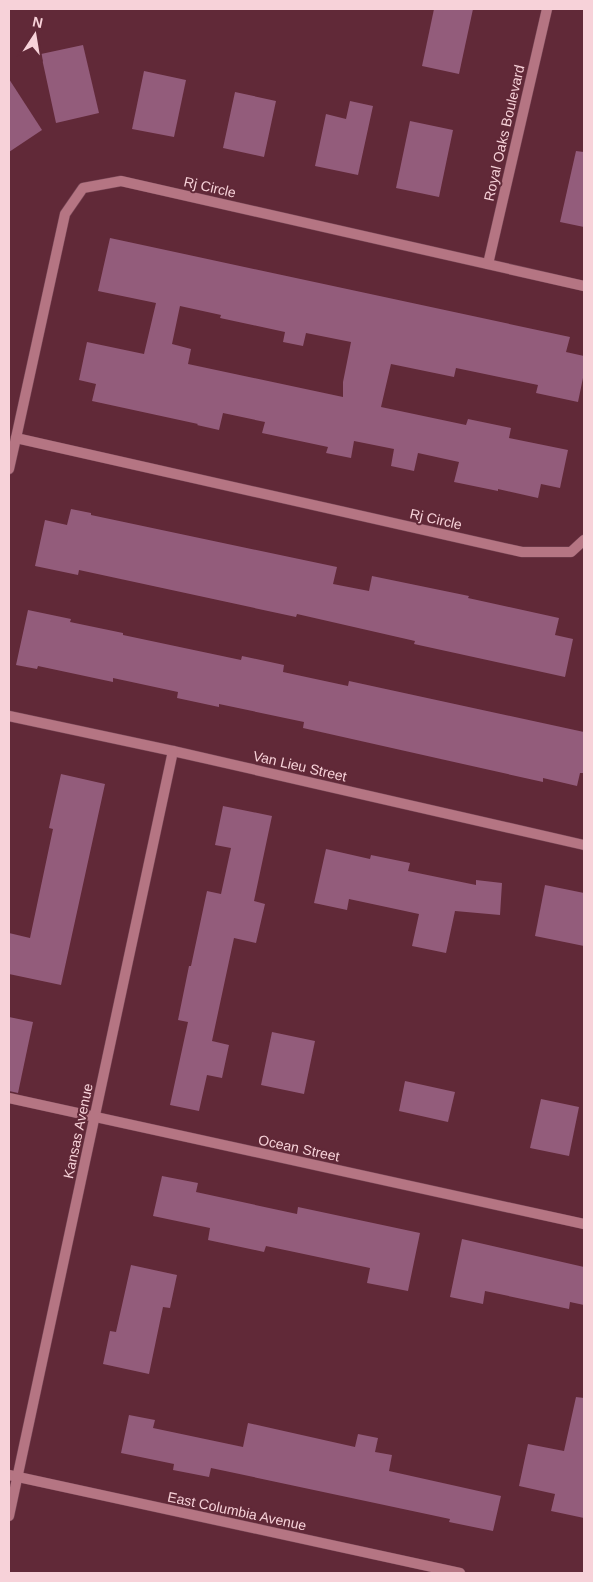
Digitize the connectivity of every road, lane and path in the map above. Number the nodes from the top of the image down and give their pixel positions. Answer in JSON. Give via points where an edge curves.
{"nodes":[{"id":1,"x":547,"y":9,"type":"edge"},
{"id":2,"x":488,"y":264,"type":"junction"},
{"id":3,"x":584,"y":286,"type":"edge"},
{"id":4,"x":16,"y":438,"type":"junction"},
{"id":5,"x":9,"y":469,"type":"edge"},
{"id":6,"x":584,"y":540,"type":"edge"},
{"id":7,"x":9,"y":716,"type":"edge"},
{"id":8,"x":173,"y":751,"type":"junction"},
{"id":9,"x":584,"y":844,"type":"edge"},
{"id":10,"x":9,"y":1098,"type":"edge"},
{"id":11,"x":95,"y":1118,"type":"junction"},
{"id":12,"x":584,"y":1224,"type":"edge"},
{"id":13,"x":13,"y":1476,"type":"edge"},
{"id":14,"x":9,"y":1516,"type":"edge"},
{"id":15,"x":460,"y":1573,"type":"edge"}],
"edges":[{"from":1,"to":2,"type":"street","name":"Royal Oaks Boulevard"},
{"from":2,"to":3,"type":"street","name":"Rj Circle"},
{"from":2,"to":4,"type":"street","name":"Rj Circle","via":[[120,181],[83,188],[65,214]]},
{"from":4,"to":5,"type":"street","name":"Rj Circle"},
{"from":4,"to":6,"type":"street","name":"Rj Circle","via":[[522,552],[572,552]]},
{"from":7,"to":8,"type":"street","name":"Van Lieu Street"},
{"from":8,"to":9,"type":"street","name":"Van Lieu Street"},
{"from":8,"to":11,"type":"street","name":"Kansas Avenue"},
{"from":10,"to":11,"type":"street","name":"Ocean Street"},
{"from":11,"to":12,"type":"street","name":"Ocean Street"},
{"from":11,"to":13,"type":"street","name":"Kansas Avenue"},
{"from":13,"to":14,"type":"street","name":"Kansas Avenue"},
{"from":13,"to":15,"type":"street","name":"East Columbia Avenue"}]}
